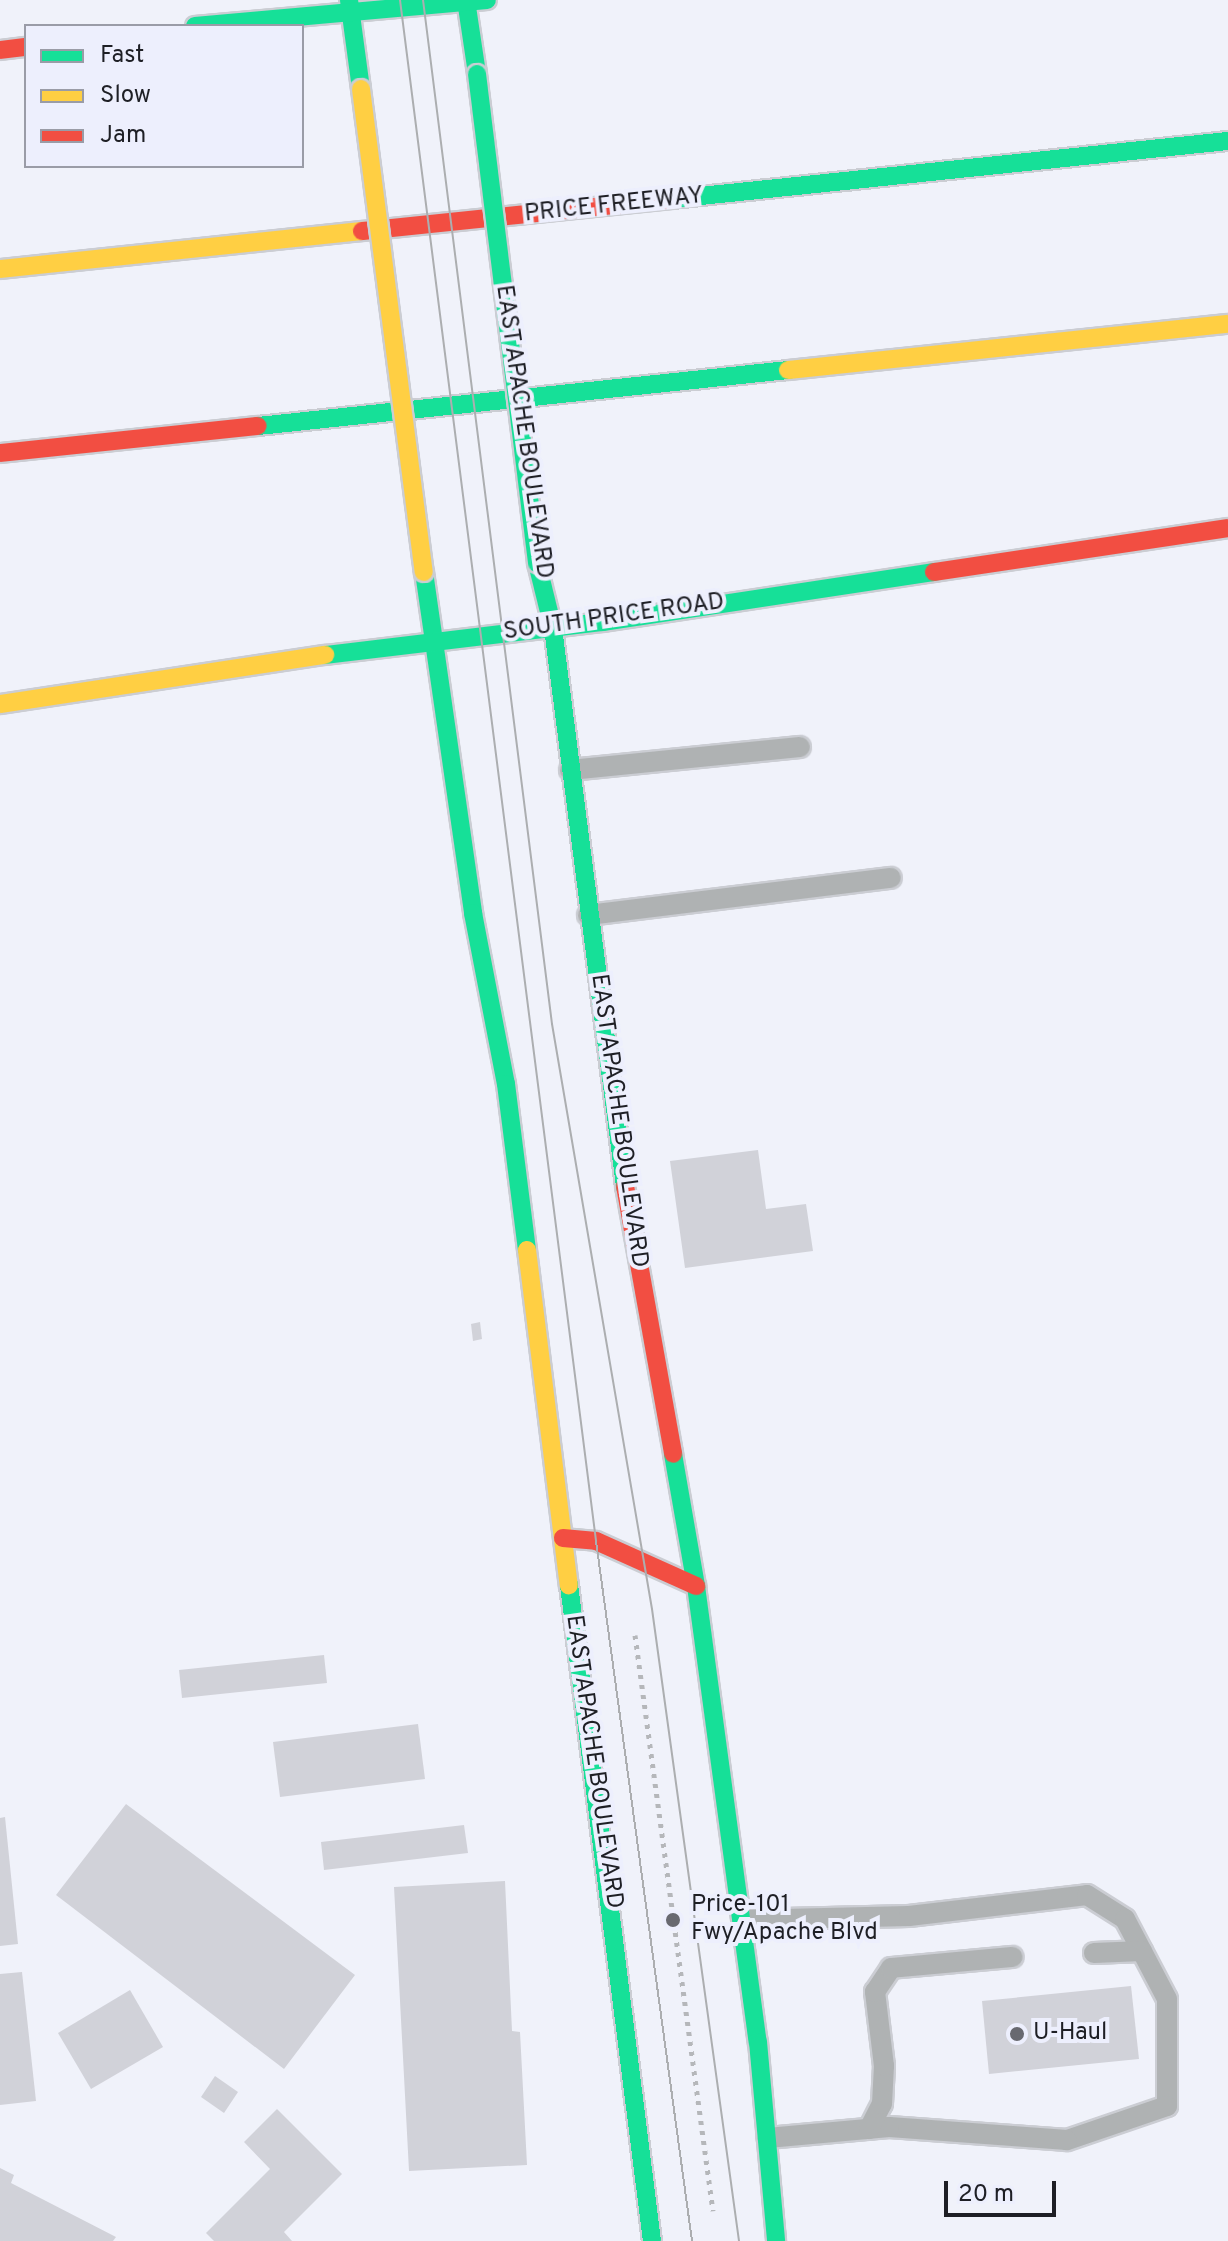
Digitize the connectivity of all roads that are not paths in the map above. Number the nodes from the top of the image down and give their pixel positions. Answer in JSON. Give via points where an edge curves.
{"nodes":[{"id":1,"x":487,"y":0,"type":"edge"},
{"id":2,"x":466,"y":1,"type":"edge"},
{"id":3,"x":350,"y":6,"type":"edge"},
{"id":4,"x":210,"y":24,"type":"edge"},
{"id":5,"x":24,"y":47,"type":"edge"},
{"id":6,"x":0,"y":50,"type":"edge"},
{"id":7,"x":1228,"y":141,"type":"edge"},
{"id":8,"x":108,"y":254,"type":"junction"},
{"id":9,"x":0,"y":257,"type":"edge"},
{"id":10,"x":0,"y":269,"type":"edge"},
{"id":11,"x":1228,"y":324,"type":"edge"},
{"id":12,"x":0,"y":453,"type":"edge"},
{"id":13,"x":1228,"y":528,"type":"edge"},
{"id":14,"x":553,"y":628,"type":"junction"},
{"id":15,"x":434,"y":642,"type":"junction"},
{"id":16,"x":0,"y":704,"type":"edge"},
{"id":17,"x":800,"y":747,"type":"dead end"},
{"id":18,"x":570,"y":770,"type":"junction"},
{"id":19,"x":891,"y":878,"type":"dead end"},
{"id":20,"x":588,"y":915,"type":"junction"},
{"id":21,"x":563,"y":1538,"type":"junction"},
{"id":22,"x":696,"y":1586,"type":"junction"},
{"id":23,"x":742,"y":1920,"type":"junction"},
{"id":24,"x":1142,"y":1951,"type":"junction"},
{"id":25,"x":1094,"y":1953,"type":"dead end"},
{"id":26,"x":1013,"y":1957,"type":"dead end"},
{"id":27,"x":869,"y":2129,"type":"junction"},
{"id":28,"x":767,"y":2138,"type":"junction"},
{"id":29,"x":652,"y":2241,"type":"edge"},
{"id":30,"x":776,"y":2241,"type":"edge"}],
"edges":[{"from":1,"to":2,"type":"main road"},
{"from":2,"to":3,"type":"main road"},
{"from":2,"to":14,"type":"main road","name":"EAST APACHE BOULEVARD","bridge":true,"via":[[537,563]]},
{"from":3,"to":4,"type":"main road"},
{"from":3,"to":15,"type":"main road","name":"EAST APACHE BOULEVARD","bridge":true},
{"from":5,"to":6,"type":"main road"},
{"from":7,"to":8,"type":"main road","name":"PRICE FREEWAY"},
{"from":8,"to":9,"type":"main road"},
{"from":8,"to":10,"type":"main road","name":"PRICE FREEWAY"},
{"from":11,"to":12,"type":"main road"},
{"from":13,"to":14,"type":"main road","name":"SOUTH PRICE ROAD"},
{"from":14,"to":15,"type":"main road","name":"SOUTH PRICE ROAD"},
{"from":14,"to":18,"type":"main road","name":"EAST APACHE BOULEVARD"},
{"from":15,"to":16,"type":"main road","name":"SOUTH PRICE ROAD","via":[[88,687]]},
{"from":15,"to":21,"type":"main road","name":"EAST APACHE BOULEVARD","via":[[473,913],[506,1084]]},
{"from":17,"to":18,"type":"lane"},
{"from":18,"to":20,"type":"main road","name":"EAST APACHE BOULEVARD"},
{"from":19,"to":20,"type":"lane"},
{"from":20,"to":22,"type":"main road","name":"EAST APACHE BOULEVARD","via":[[616,1135]]},
{"from":21,"to":22,"type":"main road","via":[[596,1541]]},
{"from":21,"to":29,"type":"main road","name":"EAST APACHE BOULEVARD"},
{"from":22,"to":23,"type":"main road","name":"EAST APACHE BOULEVARD"},
{"from":23,"to":24,"type":"lane","via":[[909,1916],[1087,1895],[1125,1919]]},
{"from":23,"to":28,"type":"main road","name":"EAST APACHE BOULEVARD"},
{"from":24,"to":25,"type":"lane"},
{"from":24,"to":27,"type":"lane","via":[[1167,1999],[1167,2106],[1067,2140]]},
{"from":26,"to":27,"type":"lane","via":[[891,1968],[875,1992],[884,2066],[882,2104]]},
{"from":27,"to":28,"type":"lane"},
{"from":28,"to":30,"type":"main road","name":"EAST APACHE BOULEVARD"}]}
